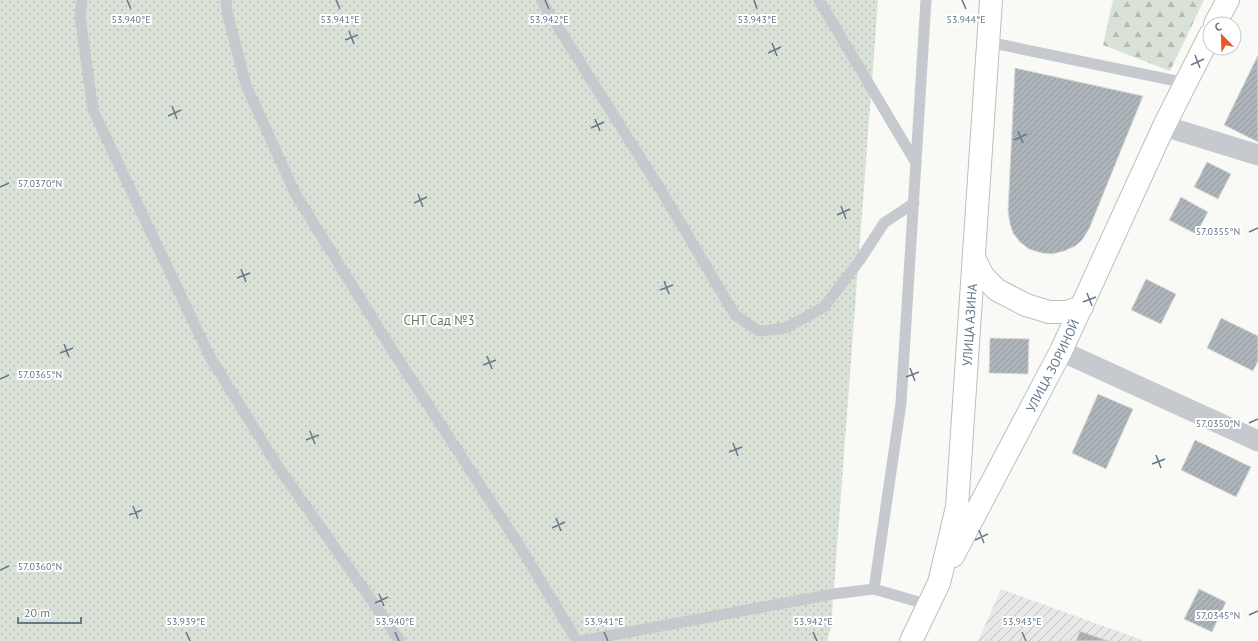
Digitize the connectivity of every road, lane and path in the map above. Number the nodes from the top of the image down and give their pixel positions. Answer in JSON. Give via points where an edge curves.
{"nodes":[{"id":1,"x":82,"y":0,"type":"edge"},
{"id":2,"x":226,"y":0,"type":"edge"},
{"id":3,"x":541,"y":0,"type":"edge"},
{"id":4,"x":819,"y":0,"type":"edge"},
{"id":5,"x":926,"y":0,"type":"edge"},
{"id":6,"x":991,"y":0,"type":"edge"},
{"id":7,"x":1228,"y":0,"type":"edge"},
{"id":8,"x":1220,"y":16,"type":"edge"},
{"id":9,"x":988,"y":42,"type":"junction"},
{"id":10,"x":1202,"y":51,"type":"edge"},
{"id":11,"x":1186,"y":84,"type":"junction"},
{"id":12,"x":1164,"y":126,"type":"junction"},
{"id":13,"x":1258,"y":155,"type":"edge"},
{"id":14,"x":916,"y":163,"type":"junction"},
{"id":15,"x":914,"y":203,"type":"junction"},
{"id":16,"x":974,"y":258,"type":"junction"},
{"id":17,"x":1082,"y":307,"type":"junction"},
{"id":18,"x":1061,"y":351,"type":"junction"},
{"id":19,"x":1258,"y":441,"type":"edge"},
{"id":20,"x":939,"y":583,"type":"junction"},
{"id":21,"x":874,"y":589,"type":"junction"},
{"id":22,"x":929,"y":604,"type":"junction"},
{"id":23,"x":642,"y":629,"type":"junction"},
{"id":24,"x":400,"y":641,"type":"edge"},
{"id":25,"x":577,"y":641,"type":"edge"},
{"id":26,"x":581,"y":641,"type":"edge"},
{"id":27,"x":638,"y":641,"type":"edge"},
{"id":28,"x":911,"y":641,"type":"edge"}],
"edges":[{"from":1,"to":24,"type":"lane","via":[[80,16],[93,110],[210,357],[277,465]]},
{"from":2,"to":25,"type":"lane","via":[[246,86],[296,195],[519,545]]},
{"from":3,"to":15,"type":"lane","via":[[736,315],[758,331],[786,328],[824,307],[884,223]]},
{"from":4,"to":14,"type":"lane"},
{"from":5,"to":14,"type":"lane"},
{"from":6,"to":9,"type":"main road","name":"УЛИЦА АЗИНА"},
{"from":7,"to":8,"type":"main road"},
{"from":9,"to":11,"type":"lane"},
{"from":9,"to":16,"type":"main road","name":"УЛИЦА АЗИНА"},
{"from":10,"to":11,"type":"main road","name":"УЛИЦА ЗОРИНОЙ"},
{"from":11,"to":12,"type":"main road","name":"УЛИЦА ЗОРИНОЙ"},
{"from":12,"to":13,"type":"street"},
{"from":12,"to":17,"type":"main road","name":"УЛИЦА ЗОРИНОЙ"},
{"from":14,"to":15,"type":"lane"},
{"from":15,"to":21,"type":"lane","via":[[901,403]]},
{"from":16,"to":17,"type":"main road","via":[[983,276],[997,290],[1026,305],[1049,312],[1067,312]]},
{"from":16,"to":20,"type":"main road","name":"УЛИЦА АЗИНА","via":[[957,507]]},
{"from":17,"to":18,"type":"main road","name":"УЛИЦА ЗОРИНОЙ"},
{"from":18,"to":19,"type":"street"},
{"from":18,"to":20,"type":"main road","name":"УЛИЦА ЗОРИНОЙ"},
{"from":20,"to":22,"type":"main road","name":"УЛИЦА АЗИНА"},
{"from":21,"to":22,"type":"lane"},
{"from":21,"to":23,"type":"lane","via":[[833,594]]},
{"from":22,"to":28,"type":"main road","name":"УЛИЦА АЗИНА"},
{"from":23,"to":26,"type":"lane"},
{"from":23,"to":27,"type":"lane"}]}
